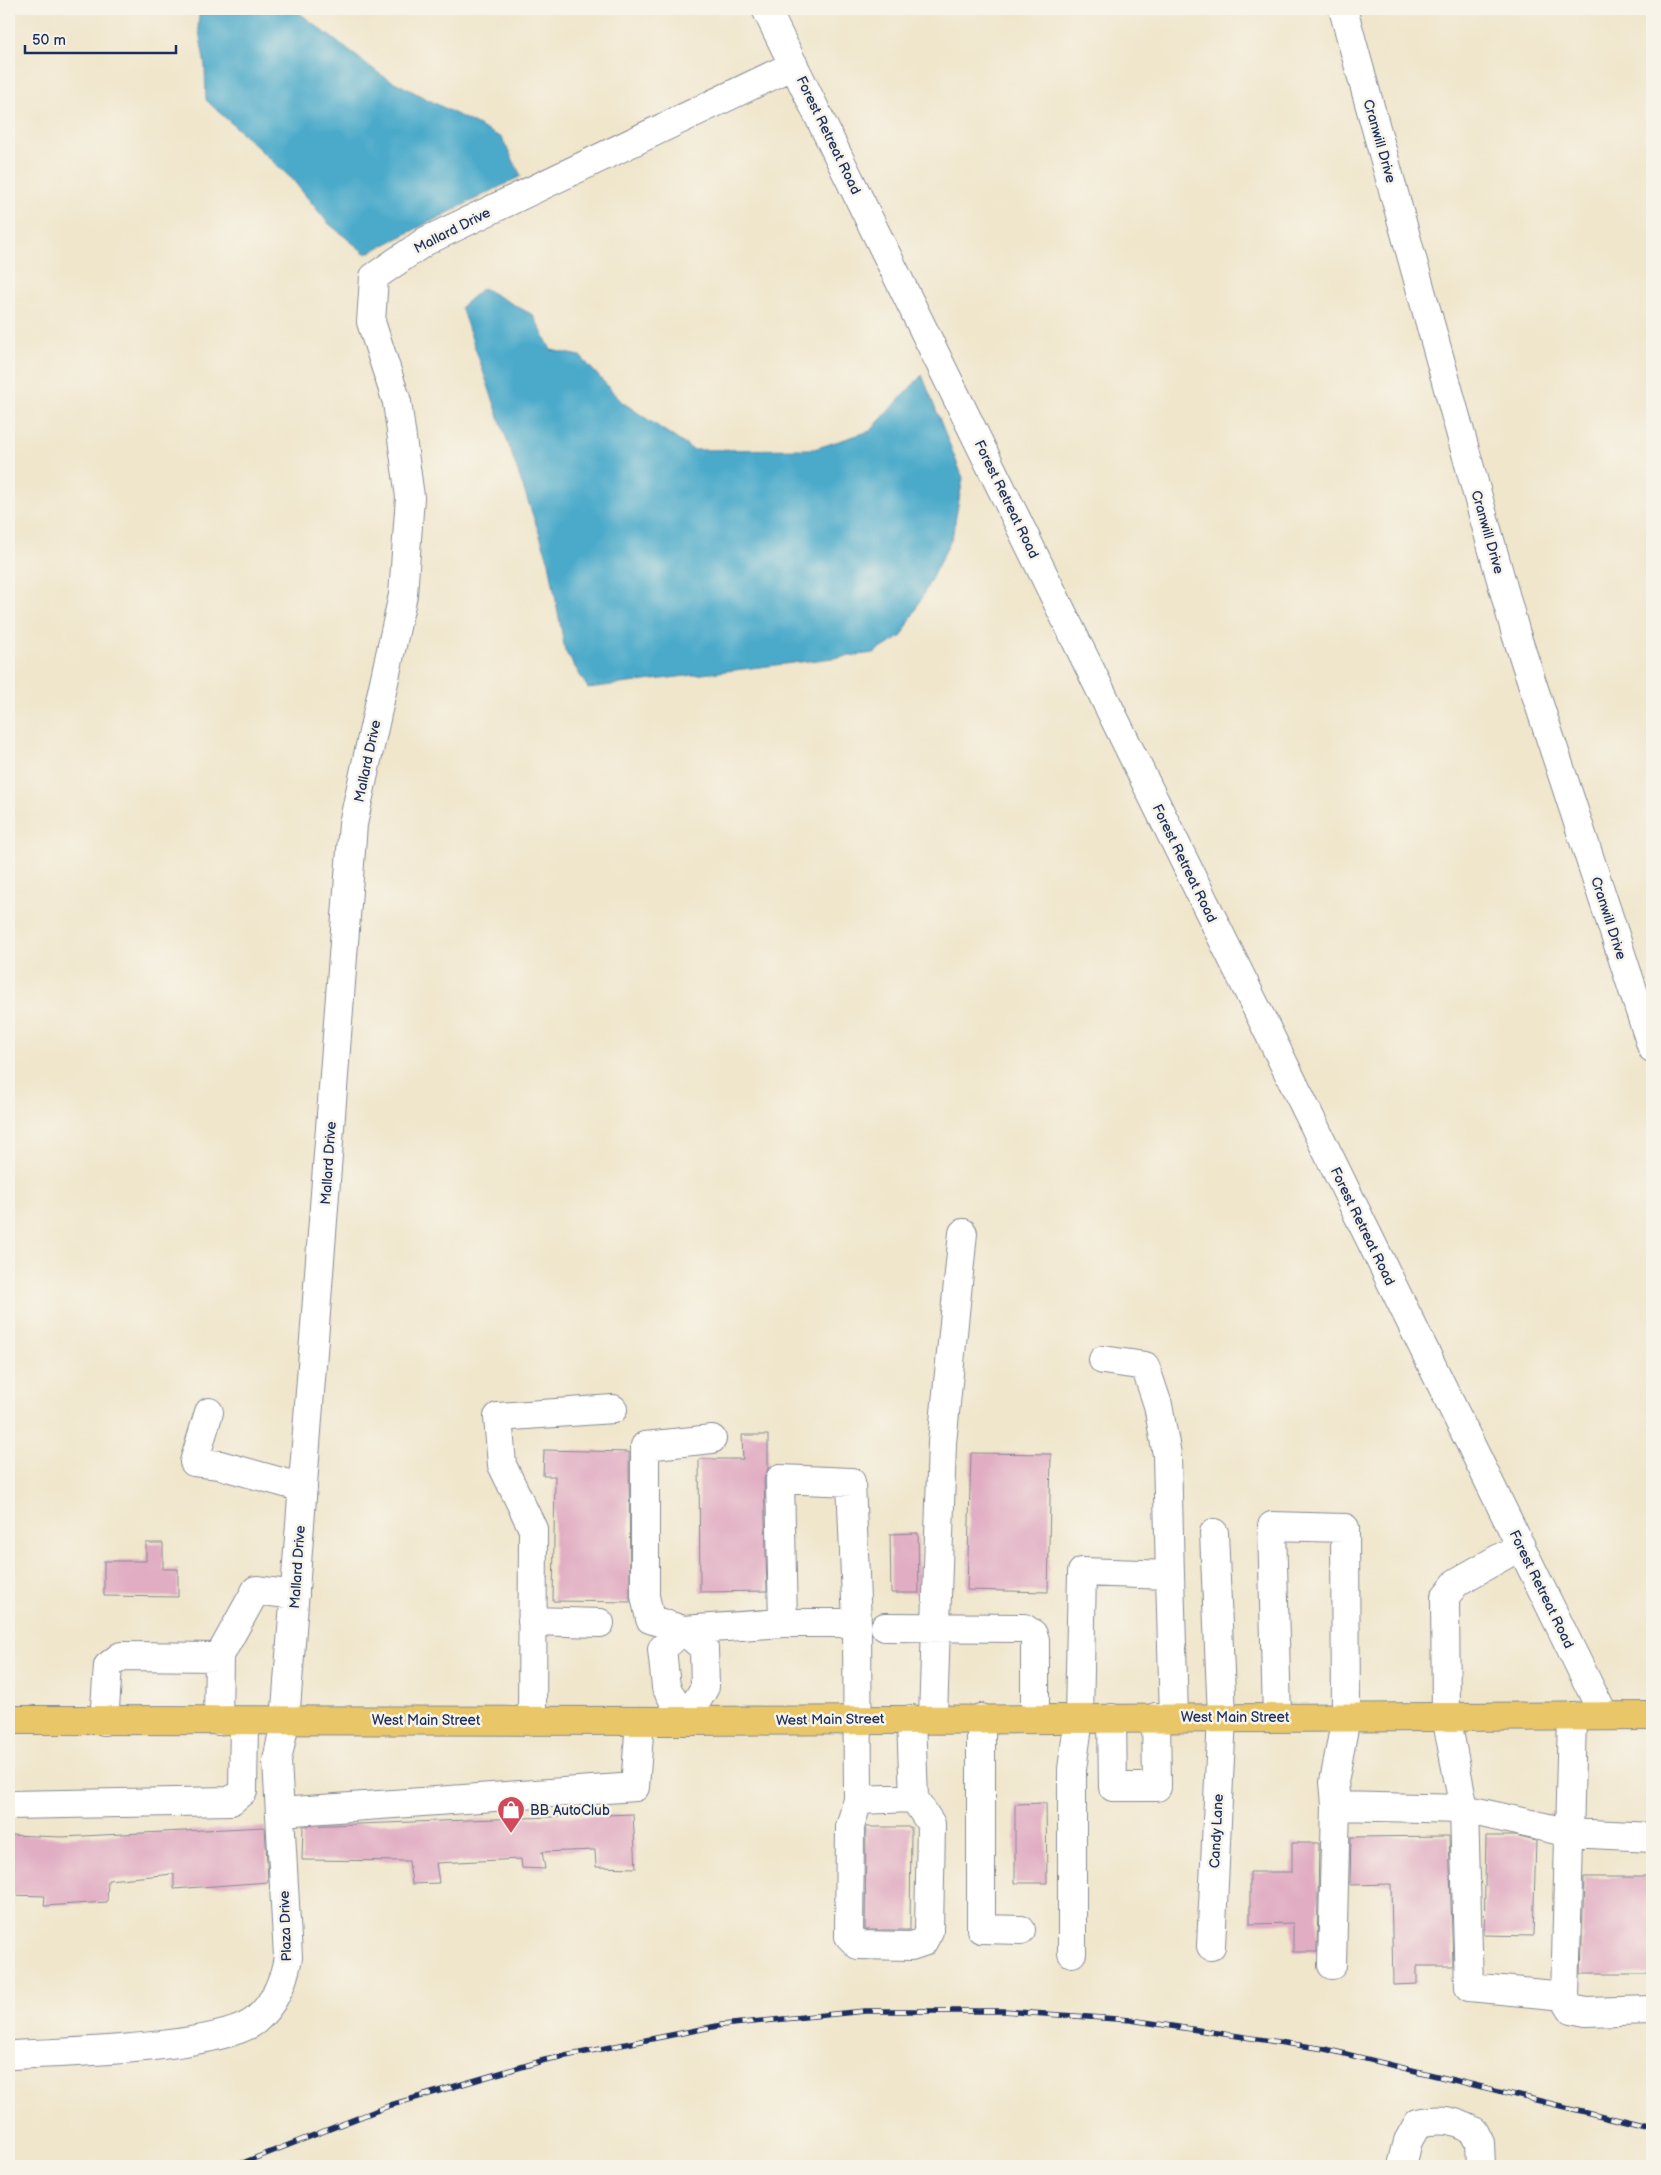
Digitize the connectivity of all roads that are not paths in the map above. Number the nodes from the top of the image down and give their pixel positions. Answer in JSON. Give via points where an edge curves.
{"nodes":[{"id":1,"x":766,"y":9,"type":"edge"},
{"id":2,"x":1343,"y":9,"type":"edge"},
{"id":3,"x":794,"y":65,"type":"junction"},
{"id":4,"x":1652,"y":1048,"type":"edge"},
{"id":5,"x":963,"y":1233,"type":"dead end"},
{"id":6,"x":1103,"y":1360,"type":"dead end"},
{"id":7,"x":613,"y":1409,"type":"dead end"},
{"id":8,"x":209,"y":1412,"type":"dead end"},
{"id":9,"x":712,"y":1439,"type":"dead end"},
{"id":10,"x":303,"y":1488,"type":"junction"},
{"id":11,"x":1214,"y":1533,"type":"dead end"},
{"id":12,"x":1521,"y":1546,"type":"junction"},
{"id":13,"x":1170,"y":1575,"type":"junction"},
{"id":14,"x":295,"y":1595,"type":"junction"},
{"id":15,"x":532,"y":1621,"type":"junction"},
{"id":16,"x":600,"y":1623,"type":"dead end"},
{"id":17,"x":783,"y":1623,"type":"junction"},
{"id":18,"x":857,"y":1623,"type":"junction"},
{"id":19,"x":885,"y":1627,"type":"dead end"},
{"id":20,"x":936,"y":1628,"type":"junction"},
{"id":21,"x":683,"y":1630,"type":"junction"},
{"id":22,"x":219,"y":1657,"type":"junction"},
{"id":23,"x":1446,"y":1716,"type":"junction"},
{"id":24,"x":1572,"y":1716,"type":"junction"},
{"id":25,"x":1604,"y":1716,"type":"junction"},
{"id":26,"x":1652,"y":1716,"type":"edge"},
{"id":27,"x":1165,"y":1717,"type":"junction"},
{"id":28,"x":1222,"y":1717,"type":"junction"},
{"id":29,"x":1277,"y":1717,"type":"junction"},
{"id":30,"x":1346,"y":1717,"type":"junction"},
{"id":31,"x":922,"y":1718,"type":"junction"},
{"id":32,"x":981,"y":1718,"type":"junction"},
{"id":33,"x":1035,"y":1718,"type":"junction"},
{"id":34,"x":1079,"y":1718,"type":"junction"},
{"id":35,"x":1112,"y":1718,"type":"junction"},
{"id":36,"x":856,"y":1719,"type":"junction"},
{"id":37,"x":9,"y":1720,"type":"edge"},
{"id":38,"x":532,"y":1720,"type":"junction"},
{"id":39,"x":104,"y":1721,"type":"junction"},
{"id":40,"x":640,"y":1721,"type":"junction"},
{"id":41,"x":685,"y":1721,"type":"junction"},
{"id":42,"x":231,"y":1722,"type":"junction"},
{"id":43,"x":285,"y":1722,"type":"junction"},
{"id":44,"x":914,"y":1798,"type":"junction"},
{"id":45,"x":858,"y":1800,"type":"junction"},
{"id":46,"x":9,"y":1805,"type":"edge"},
{"id":47,"x":1336,"y":1806,"type":"junction"},
{"id":48,"x":1464,"y":1809,"type":"junction"},
{"id":49,"x":280,"y":1812,"type":"junction"},
{"id":50,"x":1570,"y":1833,"type":"junction"},
{"id":51,"x":1652,"y":1837,"type":"edge"},
{"id":52,"x":1021,"y":1930,"type":"dead end"},
{"id":53,"x":1211,"y":1946,"type":"dead end"},
{"id":54,"x":1072,"y":1953,"type":"dead end"},
{"id":55,"x":1332,"y":1965,"type":"dead end"},
{"id":56,"x":1565,"y":1996,"type":"junction"},
{"id":57,"x":1652,"y":2010,"type":"edge"},
{"id":58,"x":9,"y":2055,"type":"edge"},
{"id":59,"x":1402,"y":2166,"type":"edge"},
{"id":60,"x":1481,"y":2166,"type":"edge"}],
"edges":[{"from":1,"to":3,"type":"street","name":"Forest Retreat Road"},
{"from":2,"to":4,"type":"street","name":"Cranwill Drive","via":[[1516,634]]},
{"from":3,"to":10,"type":"street","name":"Mallard Drive","via":[[426,241],[374,277],[370,322],[397,402],[410,497],[403,595],[353,824]]},
{"from":3,"to":12,"type":"street","name":"Forest Retreat Road"},
{"from":5,"to":20,"type":"street","via":[[943,1433]]},
{"from":6,"to":13,"type":"street","via":[[1145,1366],[1158,1405],[1168,1454]]},
{"from":7,"to":15,"type":"street","via":[[498,1417],[502,1465],[533,1530]]},
{"from":8,"to":10,"type":"street","via":[[194,1462],[220,1465]]},
{"from":9,"to":21,"type":"street","via":[[645,1446],[645,1596],[650,1619]]},
{"from":10,"to":14,"type":"street","name":"Mallard Drive"},
{"from":11,"to":28,"type":"street","name":"Candy Lane"},
{"from":12,"to":23,"type":"street","via":[[1457,1582],[1445,1597]]},
{"from":12,"to":25,"type":"street","name":"Forest Retreat Road"},
{"from":13,"to":27,"type":"street"},
{"from":13,"to":34,"type":"street","via":[[1082,1572]]},
{"from":14,"to":22,"type":"street","via":[[256,1590]]},
{"from":14,"to":43,"type":"street","name":"Mallard Drive"},
{"from":15,"to":16,"type":"street"},
{"from":15,"to":38,"type":"street"},
{"from":17,"to":18,"type":"street"},
{"from":17,"to":18,"type":"street","via":[[780,1479],[851,1482]]},
{"from":17,"to":21,"type":"street"},
{"from":18,"to":36,"type":"street"},
{"from":19,"to":20,"type":"street"},
{"from":20,"to":31,"type":"street"},
{"from":20,"to":33,"type":"street","via":[[1014,1627],[1024,1628],[1033,1634]]},
{"from":21,"to":41,"type":"street","via":[[662,1649],[666,1687]]},
{"from":21,"to":41,"type":"street","via":[[704,1648],[705,1688]]},
{"from":22,"to":39,"type":"street","via":[[121,1656],[108,1666]]},
{"from":22,"to":42,"type":"street"},
{"from":23,"to":24,"type":"main road","name":"West Main Street"},
{"from":23,"to":30,"type":"main road","name":"West Main Street"},
{"from":23,"to":48,"type":"street"},
{"from":24,"to":25,"type":"main road","name":"West Main Street"},
{"from":24,"to":50,"type":"street"},
{"from":25,"to":26,"type":"main road","name":"West Main Street"},
{"from":27,"to":28,"type":"main road","name":"West Main Street"},
{"from":27,"to":35,"type":"main road","name":"West Main Street"},
{"from":27,"to":35,"type":"street","via":[[1157,1787],[1113,1787]]},
{"from":28,"to":29,"type":"main road","name":"West Main Street"},
{"from":28,"to":53,"type":"street","name":"Candy Lane"},
{"from":29,"to":30,"type":"main road","name":"West Main Street"},
{"from":29,"to":30,"type":"street","via":[[1272,1526],[1345,1528]]},
{"from":30,"to":47,"type":"street","via":[[1334,1782]]},
{"from":31,"to":32,"type":"main road","name":"West Main Street"},
{"from":31,"to":36,"type":"main road","name":"West Main Street"},
{"from":31,"to":44,"type":"street"},
{"from":32,"to":33,"type":"main road","name":"West Main Street"},
{"from":32,"to":52,"type":"street","via":[[981,1930]]},
{"from":33,"to":34,"type":"main road","name":"West Main Street"},
{"from":34,"to":35,"type":"main road","name":"West Main Street"},
{"from":34,"to":54,"type":"street","via":[[1072,1769]]},
{"from":36,"to":41,"type":"main road","name":"West Main Street"},
{"from":36,"to":45,"type":"street"},
{"from":37,"to":39,"type":"main road","name":"West Main Street"},
{"from":38,"to":40,"type":"main road","name":"West Main Street"},
{"from":38,"to":43,"type":"main road","name":"West Main Street"},
{"from":39,"to":42,"type":"main road","name":"West Main Street"},
{"from":40,"to":41,"type":"main road","name":"West Main Street"},
{"from":40,"to":49,"type":"street","via":[[635,1787]]},
{"from":42,"to":43,"type":"main road","name":"West Main Street"},
{"from":42,"to":46,"type":"street","via":[[243,1791],[231,1801]]},
{"from":43,"to":49,"type":"street","name":"Plaza Drive","via":[[277,1761]]},
{"from":44,"to":45,"type":"street"},
{"from":44,"to":45,"type":"street","via":[[931,1824],[929,1931],[923,1942],[911,1946],[858,1945],[850,1936],[850,1827]]},
{"from":47,"to":48,"type":"street"},
{"from":47,"to":55,"type":"street"},
{"from":48,"to":50,"type":"street"},
{"from":48,"to":56,"type":"street","via":[[1469,1987]]},
{"from":49,"to":58,"type":"street","name":"Plaza Drive","via":[[288,1957],[284,1982],[255,2021],[229,2033],[196,2040]]},
{"from":50,"to":51,"type":"street"},
{"from":50,"to":56,"type":"street"},
{"from":56,"to":57,"type":"street","via":[[1571,2009],[1586,2012]]},
{"from":59,"to":60,"type":"street","via":[[1408,2141],[1418,2123],[1433,2120],[1455,2121],[1474,2131],[1480,2144]]}]}
